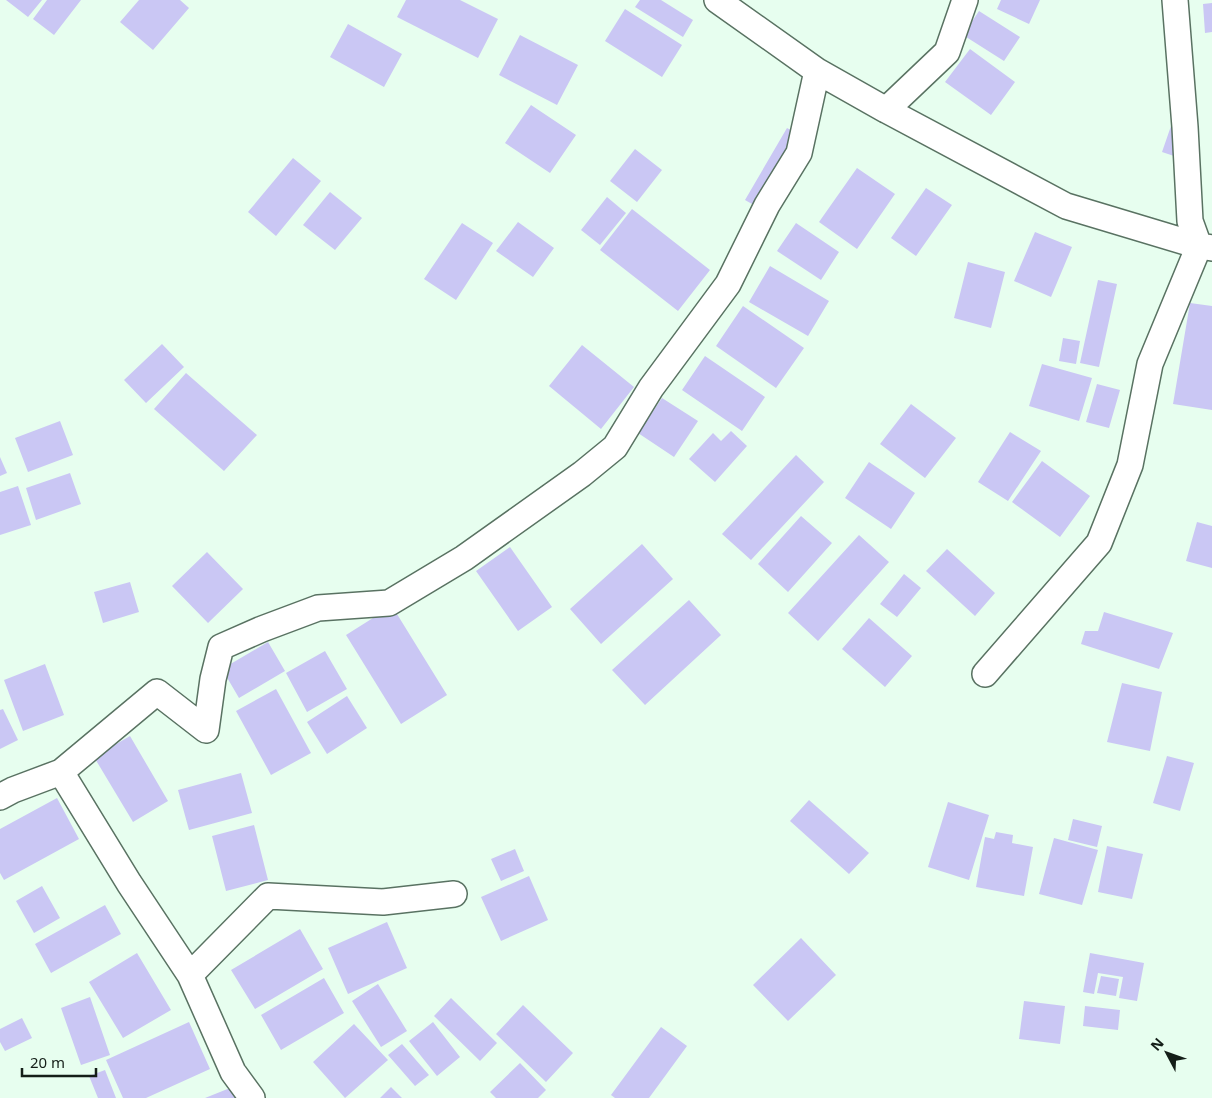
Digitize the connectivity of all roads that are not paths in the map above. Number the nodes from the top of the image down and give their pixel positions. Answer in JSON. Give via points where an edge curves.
{"nodes":[{"id":1,"x":717,"y":0,"type":"edge"},
{"id":2,"x":966,"y":0,"type":"edge"},
{"id":3,"x":1175,"y":0,"type":"edge"},
{"id":4,"x":817,"y":71,"type":"junction"},
{"id":5,"x":886,"y":110,"type":"junction"},
{"id":6,"x":1205,"y":247,"type":"edge"},
{"id":7,"x":985,"y":674,"type":"dead end"},
{"id":8,"x":61,"y":772,"type":"junction"},
{"id":9,"x":0,"y":797,"type":"edge"},
{"id":10,"x":454,"y":894,"type":"dead end"},
{"id":11,"x":190,"y":975,"type":"junction"},
{"id":12,"x":252,"y":1098,"type":"edge"}],
"edges":[{"from":1,"to":4,"type":"street"},
{"from":2,"to":5,"type":"street","via":[[947,52]]},
{"from":3,"to":6,"type":"street","via":[[1190,222]]},
{"from":4,"to":5,"type":"street"},
{"from":4,"to":8,"type":"street","via":[[798,153],[767,205],[728,284],[651,388],[615,447],[464,558],[389,603],[318,608],[262,628],[222,647],[213,679],[206,730],[157,692]]},
{"from":5,"to":6,"type":"street","via":[[1066,206]]},
{"from":6,"to":7,"type":"street","via":[[1150,364],[1130,464],[1099,543]]},
{"from":8,"to":9,"type":"street"},
{"from":8,"to":11,"type":"street"},
{"from":10,"to":11,"type":"street","via":[[383,902],[268,896]]},
{"from":11,"to":12,"type":"street","via":[[233,1072]]}]}
